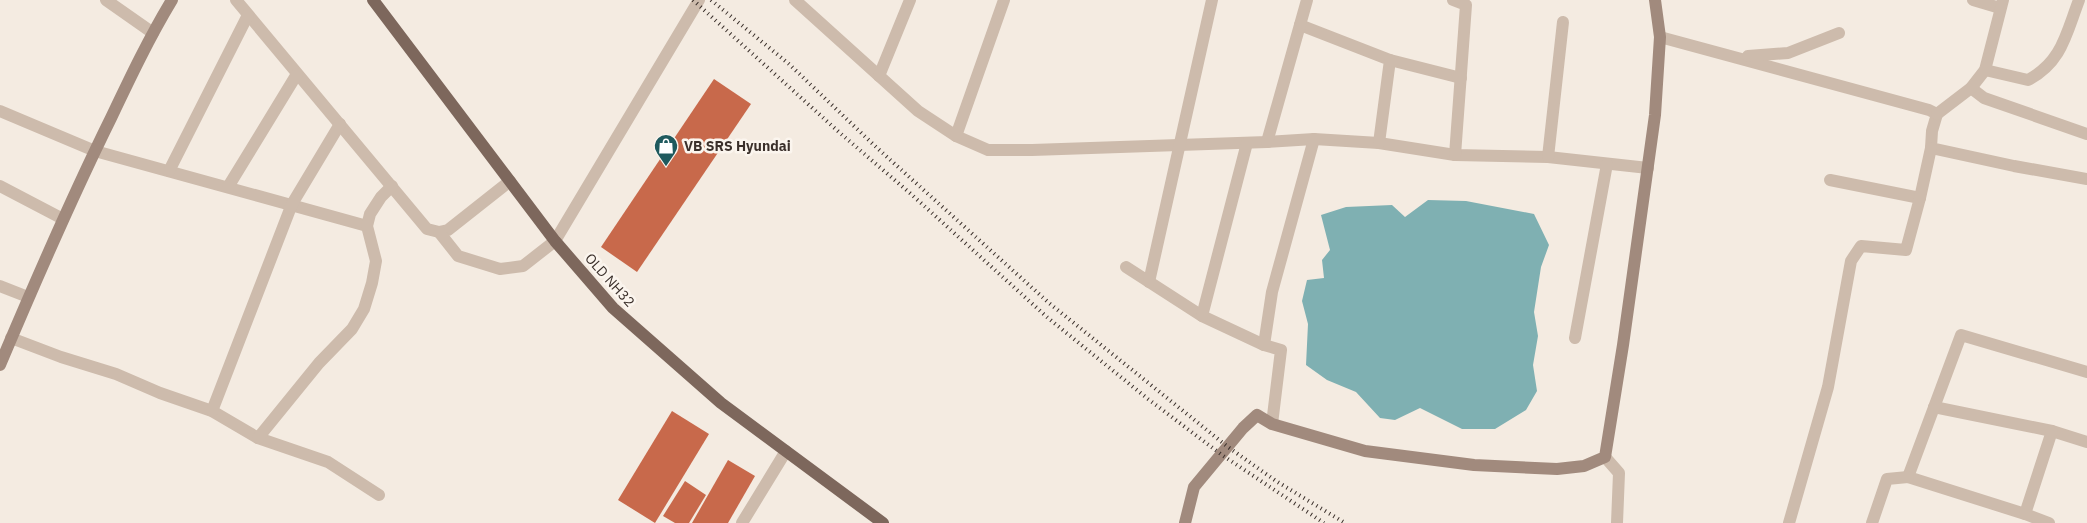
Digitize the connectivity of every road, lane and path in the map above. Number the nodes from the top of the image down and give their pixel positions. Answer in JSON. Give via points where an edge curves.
{"nodes":[{"id":1,"x":106,"y":0,"type":"edge"},
{"id":2,"x":172,"y":0,"type":"edge"},
{"id":3,"x":236,"y":0,"type":"edge"},
{"id":4,"x":373,"y":0,"type":"edge"},
{"id":5,"x":699,"y":0,"type":"edge"},
{"id":6,"x":795,"y":0,"type":"edge"},
{"id":7,"x":910,"y":0,"type":"edge"},
{"id":8,"x":1004,"y":0,"type":"edge"},
{"id":9,"x":1212,"y":0,"type":"edge"},
{"id":10,"x":1307,"y":0,"type":"edge"},
{"id":11,"x":1453,"y":0,"type":"edge"},
{"id":12,"x":1655,"y":0,"type":"edge"},
{"id":13,"x":1973,"y":0,"type":"edge"},
{"id":14,"x":2079,"y":0,"type":"edge"},
{"id":15,"x":2001,"y":4,"type":"edge"},
{"id":16,"x":248,"y":15,"type":"junction"},
{"id":17,"x":1563,"y":22,"type":"dead end"},
{"id":18,"x":1300,"y":26,"type":"junction"},
{"id":19,"x":153,"y":33,"type":"junction"},
{"id":20,"x":1839,"y":33,"type":"dead end"},
{"id":21,"x":1660,"y":37,"type":"junction"},
{"id":22,"x":1738,"y":57,"type":"junction"},
{"id":23,"x":1390,"y":60,"type":"junction"},
{"id":24,"x":1985,"y":70,"type":"junction"},
{"id":25,"x":297,"y":74,"type":"junction"},
{"id":26,"x":879,"y":76,"type":"junction"},
{"id":27,"x":1461,"y":78,"type":"junction"},
{"id":28,"x":1971,"y":88,"type":"junction"},
{"id":29,"x":0,"y":111,"type":"edge"},
{"id":30,"x":1937,"y":114,"type":"junction"},
{"id":31,"x":340,"y":124,"type":"junction"},
{"id":32,"x":2087,"y":134,"type":"edge"},
{"id":33,"x":956,"y":136,"type":"junction"},
{"id":34,"x":1314,"y":139,"type":"junction"},
{"id":35,"x":1267,"y":142,"type":"junction"},
{"id":36,"x":1247,"y":143,"type":"junction"},
{"id":37,"x":1379,"y":143,"type":"junction"},
{"id":38,"x":1182,"y":144,"type":"junction"},
{"id":39,"x":1931,"y":148,"type":"junction"},
{"id":40,"x":95,"y":151,"type":"junction"},
{"id":41,"x":1455,"y":155,"type":"junction"},
{"id":42,"x":1548,"y":157,"type":"junction"},
{"id":43,"x":1607,"y":164,"type":"junction"},
{"id":44,"x":1648,"y":168,"type":"junction"},
{"id":45,"x":169,"y":171,"type":"junction"},
{"id":46,"x":2087,"y":179,"type":"edge"},
{"id":47,"x":1830,"y":180,"type":"dead end"},
{"id":48,"x":510,"y":181,"type":"junction"},
{"id":49,"x":0,"y":186,"type":"edge"},
{"id":50,"x":392,"y":186,"type":"junction"},
{"id":51,"x":228,"y":187,"type":"junction"},
{"id":52,"x":1920,"y":198,"type":"junction"},
{"id":53,"x":292,"y":204,"type":"junction"},
{"id":54,"x":63,"y":218,"type":"junction"},
{"id":55,"x":367,"y":226,"type":"junction"},
{"id":56,"x":439,"y":232,"type":"junction"},
{"id":57,"x":555,"y":241,"type":"junction"},
{"id":58,"x":1126,"y":267,"type":"dead end"},
{"id":59,"x":1149,"y":282,"type":"junction"},
{"id":60,"x":0,"y":286,"type":"edge"},
{"id":61,"x":28,"y":297,"type":"junction"},
{"id":62,"x":1202,"y":316,"type":"junction"},
{"id":63,"x":11,"y":338,"type":"junction"},
{"id":64,"x":1575,"y":338,"type":"dead end"},
{"id":65,"x":1264,"y":345,"type":"junction"},
{"id":66,"x":0,"y":365,"type":"edge"},
{"id":67,"x":2087,"y":372,"type":"edge"},
{"id":68,"x":1934,"y":407,"type":"junction"},
{"id":69,"x":212,"y":411,"type":"junction"},
{"id":70,"x":1272,"y":424,"type":"junction"},
{"id":71,"x":2052,"y":431,"type":"junction"},
{"id":72,"x":258,"y":438,"type":"junction"},
{"id":73,"x":2087,"y":442,"type":"edge"},
{"id":74,"x":786,"y":451,"type":"junction"},
{"id":75,"x":1605,"y":458,"type":"junction"},
{"id":76,"x":1908,"y":477,"type":"junction"},
{"id":77,"x":379,"y":495,"type":"dead end"},
{"id":78,"x":2025,"y":514,"type":"junction"},
{"id":79,"x":742,"y":523,"type":"edge"},
{"id":80,"x":883,"y":523,"type":"edge"},
{"id":81,"x":1185,"y":523,"type":"edge"},
{"id":82,"x":1617,"y":523,"type":"edge"},
{"id":83,"x":1789,"y":523,"type":"edge"},
{"id":84,"x":1872,"y":523,"type":"edge"},
{"id":85,"x":2049,"y":523,"type":"edge"}],
"edges":[{"from":1,"to":19,"type":"street"},
{"from":2,"to":19,"type":"street"},
{"from":3,"to":16,"type":"street"},
{"from":4,"to":48,"type":"main road","name":"OLD NH32"},
{"from":5,"to":57,"type":"street"},
{"from":6,"to":26,"type":"street"},
{"from":7,"to":26,"type":"street"},
{"from":8,"to":33,"type":"street"},
{"from":9,"to":38,"type":"street"},
{"from":10,"to":18,"type":"street"},
{"from":11,"to":27,"type":"street","via":[[1466,5]]},
{"from":12,"to":21,"type":"street"},
{"from":13,"to":15,"type":"street"},
{"from":14,"to":24,"type":"street","via":[[2061,50],[2038,75],[2028,80]]},
{"from":15,"to":24,"type":"street"},
{"from":16,"to":25,"type":"street"},
{"from":16,"to":45,"type":"street"},
{"from":17,"to":42,"type":"street"},
{"from":18,"to":23,"type":"street"},
{"from":18,"to":35,"type":"street"},
{"from":19,"to":40,"type":"street"},
{"from":20,"to":22,"type":"street","via":[[1788,53]]},
{"from":21,"to":22,"type":"street"},
{"from":21,"to":44,"type":"street"},
{"from":22,"to":30,"type":"street"},
{"from":23,"to":27,"type":"street"},
{"from":23,"to":37,"type":"street"},
{"from":24,"to":28,"type":"street"},
{"from":25,"to":31,"type":"street"},
{"from":25,"to":51,"type":"street"},
{"from":26,"to":33,"type":"street","via":[[918,111]]},
{"from":27,"to":41,"type":"street"},
{"from":28,"to":30,"type":"street"},
{"from":28,"to":32,"type":"street","via":[[1984,98]]},
{"from":29,"to":40,"type":"street"},
{"from":30,"to":39,"type":"street"},
{"from":31,"to":50,"type":"street"},
{"from":31,"to":53,"type":"street"},
{"from":33,"to":38,"type":"street","via":[[988,150]]},
{"from":34,"to":35,"type":"street"},
{"from":34,"to":37,"type":"street"},
{"from":34,"to":65,"type":"street","via":[[1272,292]]},
{"from":35,"to":36,"type":"street"},
{"from":36,"to":38,"type":"street"},
{"from":36,"to":62,"type":"street"},
{"from":37,"to":41,"type":"street"},
{"from":38,"to":59,"type":"street"},
{"from":39,"to":46,"type":"street"},
{"from":39,"to":52,"type":"street"},
{"from":40,"to":45,"type":"street"},
{"from":40,"to":54,"type":"street"},
{"from":41,"to":42,"type":"street"},
{"from":42,"to":43,"type":"street"},
{"from":43,"to":44,"type":"street"},
{"from":43,"to":64,"type":"street"},
{"from":44,"to":75,"type":"street"},
{"from":45,"to":51,"type":"street"},
{"from":47,"to":52,"type":"street"},
{"from":48,"to":56,"type":"street","via":[[448,230]]},
{"from":48,"to":57,"type":"main road","name":"OLD NH32"},
{"from":49,"to":54,"type":"street"},
{"from":50,"to":55,"type":"street","via":[[370,214]]},
{"from":50,"to":56,"type":"street","via":[[427,230]]},
{"from":51,"to":53,"type":"street"},
{"from":52,"to":83,"type":"street","via":[[1906,250],[1861,246],[1851,261],[1828,387]]},
{"from":53,"to":55,"type":"street"},
{"from":53,"to":69,"type":"street"},
{"from":54,"to":61,"type":"street"},
{"from":55,"to":72,"type":"street","via":[[376,261],[364,310],[352,329],[319,363]]},
{"from":56,"to":57,"type":"street","via":[[458,256],[500,269],[523,266]]},
{"from":57,"to":74,"type":"main road","name":"OLD NH32","via":[[613,308],[721,404]]},
{"from":58,"to":59,"type":"street"},
{"from":59,"to":62,"type":"street"},
{"from":60,"to":61,"type":"street"},
{"from":61,"to":63,"type":"street"},
{"from":62,"to":65,"type":"street"},
{"from":63,"to":66,"type":"street"},
{"from":63,"to":69,"type":"street"},
{"from":65,"to":70,"type":"street","via":[[1281,350]]},
{"from":67,"to":68,"type":"street","via":[[1961,335]]},
{"from":68,"to":71,"type":"street"},
{"from":68,"to":76,"type":"street"},
{"from":69,"to":72,"type":"street"},
{"from":70,"to":75,"type":"street","via":[[1364,451],[1474,465],[1557,469],[1584,466]]},
{"from":70,"to":81,"type":"street","via":[[1257,415],[1244,428],[1194,487]]},
{"from":71,"to":73,"type":"street"},
{"from":71,"to":78,"type":"street"},
{"from":72,"to":77,"type":"street","via":[[328,462]]},
{"from":74,"to":79,"type":"street"},
{"from":74,"to":80,"type":"main road","name":"OLD NH32"},
{"from":75,"to":82,"type":"street","via":[[1619,473]]},
{"from":76,"to":78,"type":"street"},
{"from":76,"to":84,"type":"street","via":[[1887,480]]},
{"from":78,"to":85,"type":"street"}]}
